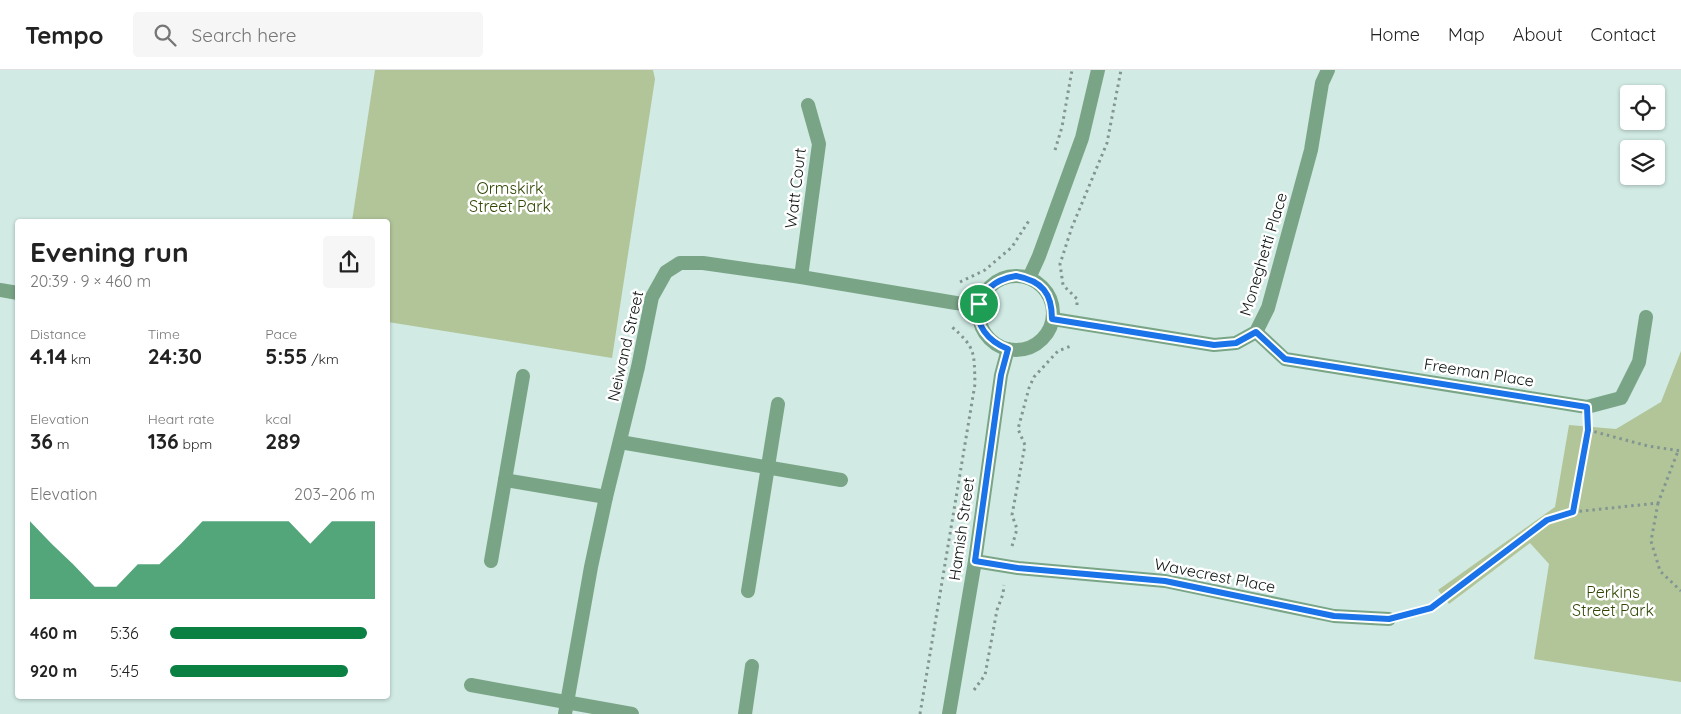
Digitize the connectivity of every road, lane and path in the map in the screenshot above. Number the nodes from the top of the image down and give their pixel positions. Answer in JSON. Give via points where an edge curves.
{"nodes":[{"id":1,"x":1072,"y":70,"type":"edge"},
{"id":2,"x":1121,"y":70,"type":"edge"},
{"id":3,"x":1328,"y":70,"type":"edge"},
{"id":4,"x":1096,"y":72,"type":"edge"},
{"id":5,"x":808,"y":106,"type":"dead end"},
{"id":6,"x":1053,"y":156,"type":"dead end"},
{"id":7,"x":1034,"y":212,"type":"dead end"},
{"id":8,"x":800,"y":277,"type":"junction"},
{"id":9,"x":1029,"y":278,"type":"junction"},
{"id":10,"x":960,"y":282,"type":"dead end"},
{"id":11,"x":0,"y":290,"type":"edge"},
{"id":12,"x":15,"y":292,"type":"edge"},
{"id":13,"x":979,"y":304,"type":"junction"},
{"id":14,"x":1076,"y":307,"type":"dead end"},
{"id":15,"x":1646,"y":317,"type":"dead end"},
{"id":16,"x":1052,"y":319,"type":"junction"},
{"id":17,"x":951,"y":326,"type":"dead end"},
{"id":18,"x":1256,"y":332,"type":"junction"},
{"id":19,"x":1071,"y":346,"type":"dead end"},
{"id":20,"x":1008,"y":349,"type":"junction"},
{"id":21,"x":523,"y":376,"type":"dead end"},
{"id":22,"x":778,"y":404,"type":"dead end"},
{"id":23,"x":1587,"y":407,"type":"junction"},
{"id":24,"x":1588,"y":430,"type":"junction"},
{"id":25,"x":620,"y":442,"type":"junction"},
{"id":26,"x":1679,"y":451,"type":"edge"},
{"id":27,"x":768,"y":467,"type":"junction"},
{"id":28,"x":505,"y":480,"type":"junction"},
{"id":29,"x":842,"y":480,"type":"dead end"},
{"id":30,"x":606,"y":497,"type":"junction"},
{"id":31,"x":1658,"y":503,"type":"junction"},
{"id":32,"x":1573,"y":512,"type":"junction"},
{"id":33,"x":1012,"y":546,"type":"dead end"},
{"id":34,"x":491,"y":561,"type":"dead end"},
{"id":35,"x":975,"y":561,"type":"junction"},
{"id":36,"x":1004,"y":585,"type":"dead end"},
{"id":37,"x":1681,"y":590,"type":"edge"},
{"id":38,"x":748,"y":591,"type":"dead end"},
{"id":39,"x":1389,"y":619,"type":"joint"},
{"id":40,"x":752,"y":666,"type":"dead end"},
{"id":41,"x":470,"y":685,"type":"dead end"},
{"id":42,"x":972,"y":697,"type":"dead end"},
{"id":43,"x":565,"y":708,"type":"edge"},
{"id":44,"x":632,"y":714,"type":"edge"},
{"id":45,"x":746,"y":714,"type":"edge"},
{"id":46,"x":920,"y":714,"type":"edge"},
{"id":47,"x":949,"y":714,"type":"edge"}],
"edges":[{"from":1,"to":6,"type":"path","via":[[1062,127]]},
{"from":2,"to":14,"type":"path","via":[[1106,143],[1060,264],[1063,285],[1077,299]]},
{"from":3,"to":18,"type":"street","name":"Moneghetti Place","via":[[1322,83],[1311,150],[1268,308]]},
{"from":4,"to":9,"type":"street","via":[[1082,138]]},
{"from":5,"to":8,"type":"street","name":"Watt Court","via":[[819,144]]},
{"from":7,"to":10,"type":"path","via":[[1012,247],[985,270]]},
{"from":8,"to":13,"type":"street","name":"Neiwand Street"},
{"from":8,"to":25,"type":"street","name":"Neiwand Street","via":[[703,263],[680,263],[666,272],[652,297]]},
{"from":9,"to":13,"type":"street","via":[[1004,278],[984,293]]},
{"from":9,"to":16,"type":"street","via":[[1048,294]]},
{"from":11,"to":12,"type":"street"},
{"from":13,"to":20,"type":"street","via":[[978,316],[988,338]]},
{"from":15,"to":23,"type":"street","name":"Freeman Place","via":[[1639,362],[1621,398]]},
{"from":16,"to":18,"type":"street","name":"Moneghetti Place","via":[[1214,345],[1236,343]]},
{"from":16,"to":20,"type":"street","via":[[1048,331],[1031,347]]},
{"from":17,"to":46,"type":"path","via":[[965,338],[974,353],[975,384]]},
{"from":18,"to":23,"type":"street","name":"Freeman Place","via":[[1285,359]]},
{"from":19,"to":33,"type":"path","via":[[1058,351],[1034,377],[1029,388],[1018,429],[1025,445],[1012,515],[1017,529]]},
{"from":20,"to":35,"type":"street","name":"Hamish Street","via":[[1001,375]]},
{"from":21,"to":28,"type":"street"},
{"from":22,"to":27,"type":"street"},
{"from":23,"to":24,"type":"path"},
{"from":24,"to":26,"type":"path"},
{"from":24,"to":32,"type":"path"},
{"from":25,"to":27,"type":"street"},
{"from":25,"to":30,"type":"street","name":"Neiwand Street"},
{"from":26,"to":31,"type":"path"},
{"from":27,"to":29,"type":"street"},
{"from":27,"to":38,"type":"street"},
{"from":28,"to":30,"type":"street"},
{"from":28,"to":34,"type":"street"},
{"from":30,"to":43,"type":"street","name":"Neiwand Street"},
{"from":31,"to":32,"type":"path"},
{"from":31,"to":37,"type":"path","via":[[1651,542],[1660,571]]},
{"from":32,"to":39,"type":"path","via":[[1547,520],[1431,608]]},
{"from":35,"to":39,"type":"street","name":"Wavecrest Place","via":[[1165,581],[1334,616]]},
{"from":35,"to":47,"type":"street","name":"Hamish Street"},
{"from":36,"to":42,"type":"path","via":[[986,675],[974,689]]},
{"from":40,"to":45,"type":"street"},
{"from":41,"to":43,"type":"street"},
{"from":43,"to":44,"type":"street"}]}
